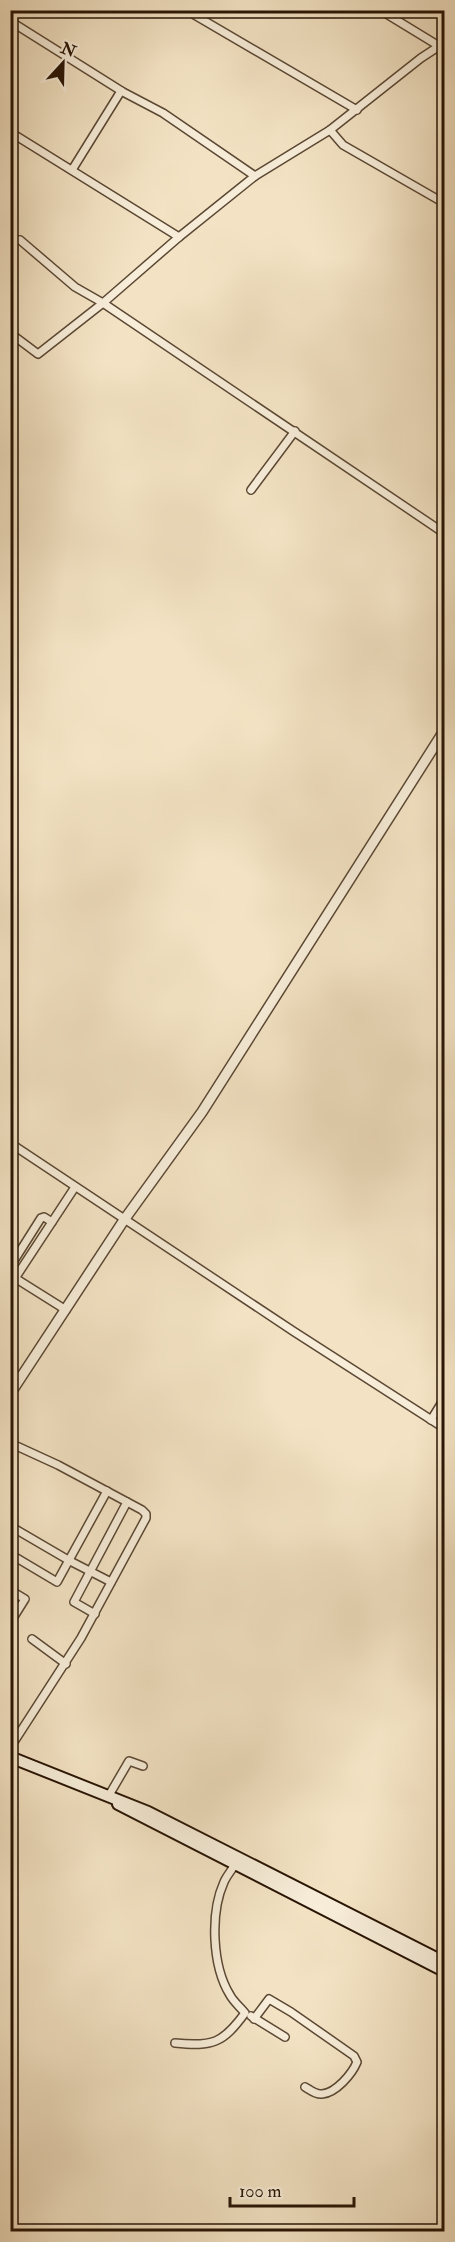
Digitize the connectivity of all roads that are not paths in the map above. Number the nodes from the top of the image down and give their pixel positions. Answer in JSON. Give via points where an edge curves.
{"nodes":[{"id":1,"x":186,"y":10,"type":"edge"},
{"id":2,"x":380,"y":10,"type":"edge"},
{"id":3,"x":10,"y":21,"type":"edge"},
{"id":4,"x":442,"y":44,"type":"edge"},
{"id":5,"x":121,"y":91,"type":"junction"},
{"id":6,"x":357,"y":110,"type":"junction"},
{"id":7,"x":330,"y":130,"type":"junction"},
{"id":8,"x":10,"y":132,"type":"edge"},
{"id":9,"x":72,"y":170,"type":"junction"},
{"id":10,"x":255,"y":176,"type":"junction"},
{"id":11,"x":444,"y":203,"type":"edge"},
{"id":12,"x":179,"y":237,"type":"junction"},
{"id":13,"x":20,"y":240,"type":"dead end"},
{"id":14,"x":103,"y":303,"type":"junction"},
{"id":15,"x":10,"y":333,"type":"edge"},
{"id":16,"x":295,"y":431,"type":"junction"},
{"id":17,"x":251,"y":490,"type":"dead end"},
{"id":18,"x":444,"y":533,"type":"edge"},
{"id":19,"x":444,"y":730,"type":"edge"},
{"id":20,"x":10,"y":1143,"type":"edge"},
{"id":21,"x":75,"y":1187,"type":"junction"},
{"id":22,"x":124,"y":1220,"type":"junction"},
{"id":23,"x":52,"y":1222,"type":"junction"},
{"id":24,"x":10,"y":1267,"type":"edge"},
{"id":25,"x":15,"y":1278,"type":"junction"},
{"id":26,"x":10,"y":1286,"type":"edge"},
{"id":27,"x":66,"y":1310,"type":"junction"},
{"id":28,"x":12,"y":1389,"type":"edge"},
{"id":29,"x":444,"y":1399,"type":"edge"},
{"id":30,"x":431,"y":1420,"type":"junction"},
{"id":31,"x":444,"y":1428,"type":"edge"},
{"id":32,"x":10,"y":1443,"type":"edge"},
{"id":33,"x":107,"y":1491,"type":"junction"},
{"id":34,"x":127,"y":1502,"type":"junction"},
{"id":35,"x":10,"y":1526,"type":"edge"},
{"id":36,"x":10,"y":1554,"type":"edge"},
{"id":37,"x":70,"y":1561,"type":"junction"},
{"id":38,"x":91,"y":1572,"type":"junction"},
{"id":39,"x":111,"y":1582,"type":"junction"},
{"id":40,"x":10,"y":1590,"type":"edge"},
{"id":41,"x":95,"y":1614,"type":"junction"},
{"id":42,"x":10,"y":1623,"type":"edge"},
{"id":43,"x":32,"y":1639,"type":"dead end"},
{"id":44,"x":66,"y":1664,"type":"junction"},
{"id":45,"x":10,"y":1748,"type":"edge"},
{"id":46,"x":10,"y":1757,"type":"edge"},
{"id":47,"x":143,"y":1767,"type":"dead end"},
{"id":48,"x":108,"y":1797,"type":"junction"},
{"id":49,"x":237,"y":1862,"type":"junction"},
{"id":50,"x":444,"y":1962,"type":"edge"},
{"id":51,"x":444,"y":1971,"type":"edge"},
{"id":52,"x":245,"y":2013,"type":"junction"},
{"id":53,"x":254,"y":2019,"type":"junction"},
{"id":54,"x":285,"y":2037,"type":"dead end"},
{"id":55,"x":175,"y":2043,"type":"dead end"},
{"id":56,"x":304,"y":2087,"type":"dead end"}],
"edges":[{"from":1,"to":6,"type":"street"},
{"from":2,"to":4,"type":"street"},
{"from":3,"to":5,"type":"street"},
{"from":4,"to":6,"type":"street"},
{"from":5,"to":9,"type":"street"},
{"from":5,"to":10,"type":"street","via":[[164,113]]},
{"from":6,"to":7,"type":"street"},
{"from":7,"to":10,"type":"street"},
{"from":7,"to":11,"type":"street","via":[[344,145]]},
{"from":8,"to":9,"type":"street"},
{"from":9,"to":12,"type":"street"},
{"from":10,"to":12,"type":"street"},
{"from":12,"to":14,"type":"street"},
{"from":13,"to":14,"type":"street","via":[[75,287]]},
{"from":14,"to":15,"type":"street","via":[[38,354]]},
{"from":14,"to":16,"type":"street"},
{"from":16,"to":17,"type":"street"},
{"from":16,"to":18,"type":"street"},
{"from":19,"to":22,"type":"street","via":[[202,1112]]},
{"from":20,"to":21,"type":"street"},
{"from":21,"to":22,"type":"street"},
{"from":21,"to":23,"type":"street"},
{"from":22,"to":27,"type":"street"},
{"from":22,"to":30,"type":"street"},
{"from":23,"to":24,"type":"street","via":[[41,1218]]},
{"from":23,"to":25,"type":"street"},
{"from":25,"to":26,"type":"street"},
{"from":25,"to":27,"type":"street"},
{"from":27,"to":28,"type":"street"},
{"from":29,"to":30,"type":"street"},
{"from":30,"to":31,"type":"street"},
{"from":32,"to":33,"type":"street"},
{"from":33,"to":34,"type":"street"},
{"from":33,"to":37,"type":"street"},
{"from":34,"to":38,"type":"street"},
{"from":34,"to":39,"type":"street","via":[[142,1510],[146,1518]]},
{"from":35,"to":37,"type":"street"},
{"from":36,"to":37,"type":"street","via":[[57,1582]]},
{"from":37,"to":38,"type":"street"},
{"from":38,"to":39,"type":"street"},
{"from":38,"to":41,"type":"street","via":[[74,1602]]},
{"from":39,"to":41,"type":"street"},
{"from":40,"to":42,"type":"street","via":[[25,1599]]},
{"from":41,"to":44,"type":"street"},
{"from":43,"to":44,"type":"street"},
{"from":44,"to":45,"type":"street"},
{"from":46,"to":48,"type":"main road"},
{"from":47,"to":48,"type":"street","via":[[129,1761]]},
{"from":48,"to":49,"type":"main road","via":[[148,1812]]},
{"from":49,"to":50,"type":"main road"},
{"from":49,"to":51,"type":"main road"},
{"from":49,"to":52,"type":"street","via":[[220,1894],[214,1935],[217,1959],[230,1996]]},
{"from":52,"to":53,"type":"street"},
{"from":52,"to":55,"type":"street","via":[[226,2037],[195,2045]]},
{"from":53,"to":54,"type":"street"},
{"from":53,"to":56,"type":"street","via":[[268,1999],[354,2056],[357,2062],[350,2075],[333,2089],[319,2094]]}]}
